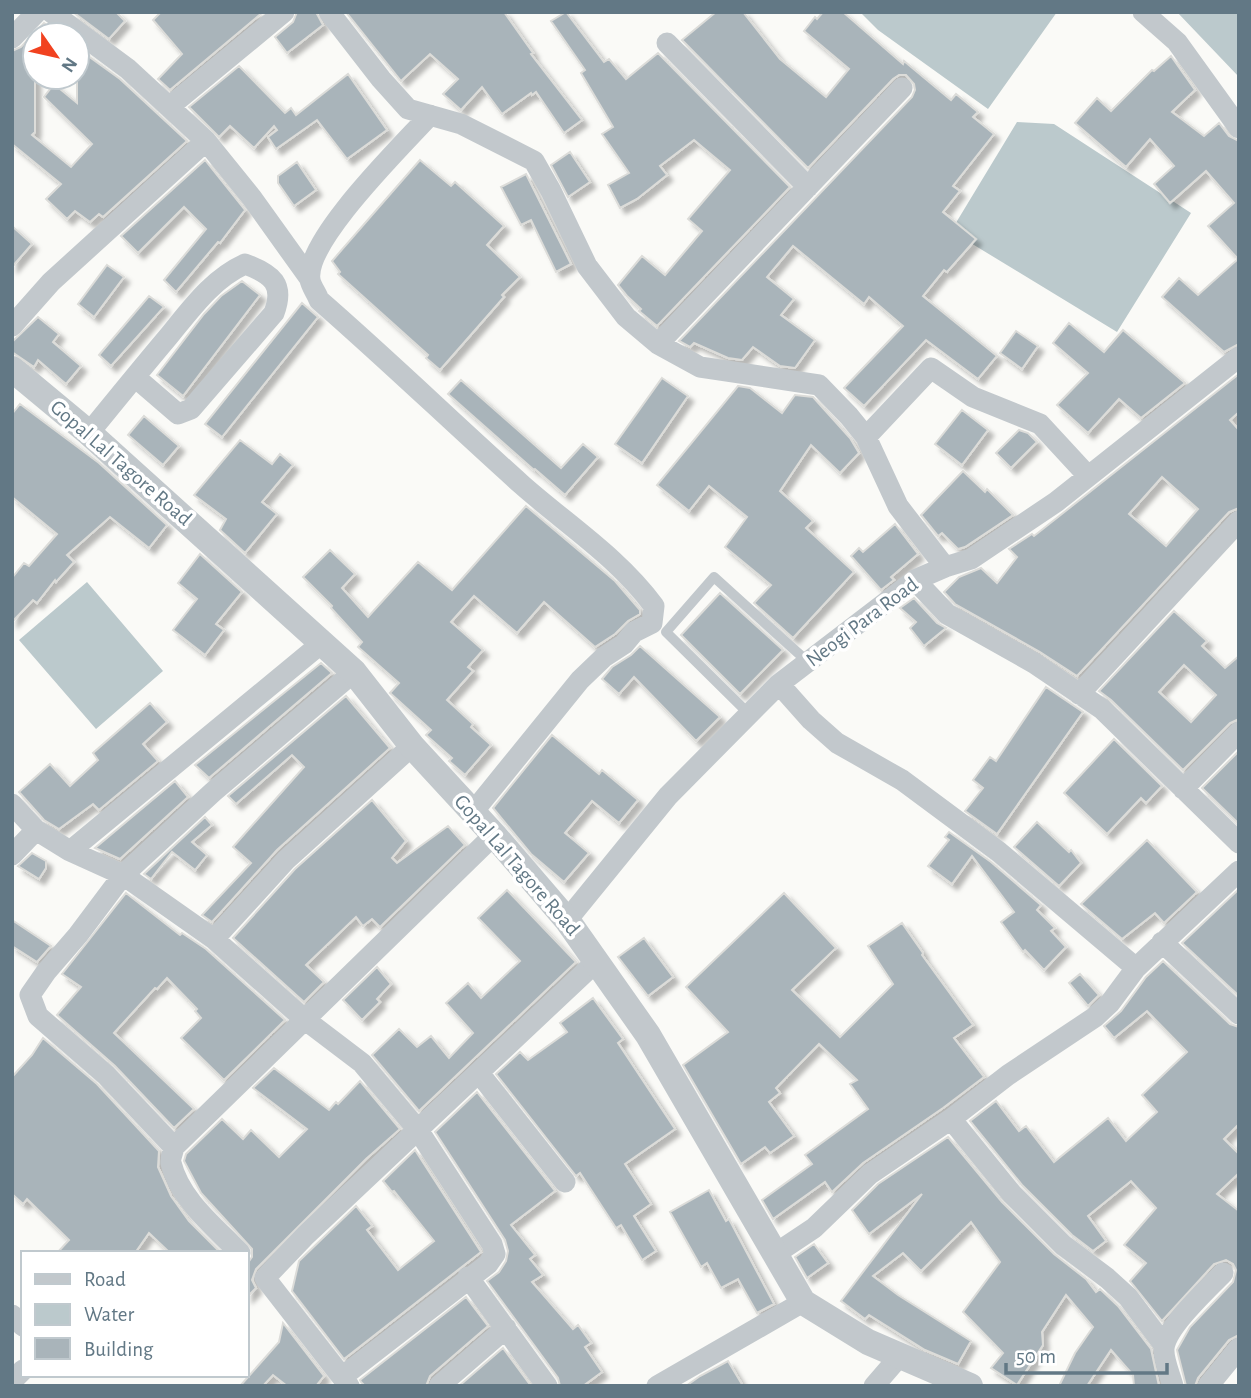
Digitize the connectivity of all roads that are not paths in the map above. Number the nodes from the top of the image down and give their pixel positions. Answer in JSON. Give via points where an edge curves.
{"nodes":[{"id":1,"x":37,"y":12,"type":"edge"},
{"id":2,"x":51,"y":12,"type":"edge"},
{"id":3,"x":284,"y":12,"type":"edge"},
{"id":4,"x":329,"y":12,"type":"edge"},
{"id":5,"x":1143,"y":12,"type":"edge"},
{"id":6,"x":12,"y":38,"type":"edge"},
{"id":7,"x":667,"y":43,"type":"dead end"},
{"id":8,"x":902,"y":88,"type":"dead end"},
{"id":9,"x":169,"y":107,"type":"junction"},
{"id":10,"x":430,"y":115,"type":"junction"},
{"id":11,"x":1239,"y":128,"type":"edge"},
{"id":12,"x":206,"y":141,"type":"junction"},
{"id":13,"x":807,"y":187,"type":"junction"},
{"id":14,"x":310,"y":279,"type":"junction"},
{"id":15,"x":12,"y":326,"type":"edge"},
{"id":16,"x":658,"y":345,"type":"junction"},
{"id":17,"x":1239,"y":357,"type":"edge"},
{"id":18,"x":12,"y":369,"type":"edge"},
{"id":19,"x":135,"y":377,"type":"junction"},
{"id":20,"x":89,"y":433,"type":"junction"},
{"id":21,"x":866,"y":437,"type":"junction"},
{"id":22,"x":1088,"y":476,"type":"junction"},
{"id":23,"x":1239,"y":521,"type":"edge"},
{"id":24,"x":945,"y":567,"type":"junction"},
{"id":25,"x":915,"y":580,"type":"junction"},
{"id":26,"x":323,"y":642,"type":"junction"},
{"id":27,"x":808,"y":662,"type":"junction"},
{"id":28,"x":354,"y":671,"type":"junction"},
{"id":29,"x":779,"y":684,"type":"junction"},
{"id":30,"x":1079,"y":694,"type":"junction"},
{"id":31,"x":749,"y":715,"type":"junction"},
{"id":32,"x":1239,"y":732,"type":"edge"},
{"id":33,"x":412,"y":746,"type":"junction"},
{"id":34,"x":1183,"y":789,"type":"junction"},
{"id":35,"x":12,"y":804,"type":"edge"},
{"id":36,"x":473,"y":812,"type":"junction"},
{"id":37,"x":36,"y":830,"type":"junction"},
{"id":38,"x":494,"y":835,"type":"junction"},
{"id":39,"x":1239,"y":843,"type":"edge"},
{"id":40,"x":70,"y":851,"type":"junction"},
{"id":41,"x":12,"y":855,"type":"edge"},
{"id":42,"x":1239,"y":871,"type":"edge"},
{"id":43,"x":123,"y":875,"type":"junction"},
{"id":44,"x":567,"y":920,"type":"junction"},
{"id":45,"x":214,"y":939,"type":"junction"},
{"id":46,"x":1162,"y":942,"type":"junction"},
{"id":47,"x":597,"y":961,"type":"junction"},
{"id":48,"x":1136,"y":968,"type":"junction"},
{"id":49,"x":1239,"y":1014,"type":"edge"},
{"id":50,"x":304,"y":1019,"type":"junction"},
{"id":51,"x":479,"y":1073,"type":"junction"},
{"id":52,"x":951,"y":1119,"type":"junction"},
{"id":53,"x":418,"y":1130,"type":"junction"},
{"id":54,"x":174,"y":1147,"type":"junction"},
{"id":55,"x":565,"y":1182,"type":"dead end"},
{"id":56,"x":238,"y":1251,"type":"edge"},
{"id":57,"x":775,"y":1254,"type":"junction"},
{"id":58,"x":248,"y":1260,"type":"edge"},
{"id":59,"x":1223,"y":1273,"type":"dead end"},
{"id":60,"x":468,"y":1277,"type":"junction"},
{"id":61,"x":265,"y":1278,"type":"junction"},
{"id":62,"x":803,"y":1302,"type":"junction"},
{"id":63,"x":506,"y":1328,"type":"junction"},
{"id":64,"x":1164,"y":1345,"type":"junction"},
{"id":65,"x":1239,"y":1348,"type":"edge"},
{"id":66,"x":899,"y":1357,"type":"junction"},
{"id":67,"x":345,"y":1381,"type":"edge"},
{"id":68,"x":439,"y":1386,"type":"edge"},
{"id":69,"x":547,"y":1386,"type":"edge"},
{"id":70,"x":657,"y":1386,"type":"edge"},
{"id":71,"x":874,"y":1386,"type":"edge"},
{"id":72,"x":970,"y":1386,"type":"edge"},
{"id":73,"x":1173,"y":1386,"type":"edge"},
{"id":74,"x":1208,"y":1386,"type":"edge"}],
"edges":[{"from":1,"to":6,"type":"street"},
{"from":2,"to":9,"type":"street","via":[[128,69]]},
{"from":3,"to":9,"type":"street"},
{"from":4,"to":10,"type":"street","via":[[408,109]]},
{"from":5,"to":11,"type":"street","via":[[1177,42]]},
{"from":7,"to":13,"type":"street"},
{"from":8,"to":13,"type":"street"},
{"from":9,"to":12,"type":"street"},
{"from":10,"to":14,"type":"street","via":[[345,209],[317,249]]},
{"from":10,"to":16,"type":"street","via":[[461,124],[534,161],[587,266],[626,317]]},
{"from":12,"to":14,"type":"street"},
{"from":12,"to":15,"type":"street","via":[[60,273]]},
{"from":13,"to":16,"type":"street"},
{"from":14,"to":36,"type":"street","via":[[319,300],[625,572],[654,606],[652,623],[634,632],[580,680]]},
{"from":16,"to":21,"type":"street","via":[[700,367],[819,385]]},
{"from":17,"to":22,"type":"street","name":"Neogi Para Road"},
{"from":18,"to":20,"type":"street","name":"Gopal Lal Tagore Road"},
{"from":19,"to":19,"type":"street","via":[[228,272],[246,264],[278,285],[280,298],[274,313],[191,410],[178,414]]},
{"from":19,"to":20,"type":"street"},
{"from":20,"to":26,"type":"street","name":"Gopal Lal Tagore Road"},
{"from":21,"to":22,"type":"street","via":[[931,368],[973,397],[1040,424]]},
{"from":21,"to":24,"type":"street","via":[[898,506]]},
{"from":22,"to":24,"type":"street","name":"Neogi Para Road","via":[[971,559]]},
{"from":23,"to":30,"type":"street"},
{"from":24,"to":25,"type":"street","name":"Neogi Para Road"},
{"from":25,"to":27,"type":"street","name":"Neogi Para Road"},
{"from":25,"to":30,"type":"street","via":[[947,614]]},
{"from":26,"to":28,"type":"street","name":"Gopal Lal Tagore Road"},
{"from":26,"to":40,"type":"street"},
{"from":27,"to":29,"type":"street","name":"Neogi Para Road"},
{"from":27,"to":31,"type":"lane","via":[[714,577],[666,632]]},
{"from":28,"to":33,"type":"street","name":"Gopal Lal Tagore Road"},
{"from":28,"to":43,"type":"street"},
{"from":29,"to":31,"type":"street","name":"Neogi Para Road"},
{"from":29,"to":48,"type":"street","via":[[837,743],[902,780],[999,852]]},
{"from":30,"to":34,"type":"street","via":[[1102,709]]},
{"from":31,"to":44,"type":"street","name":"Neogi Para Road","via":[[668,796]]},
{"from":32,"to":34,"type":"street"},
{"from":33,"to":36,"type":"street","name":"Gopal Lal Tagore Road"},
{"from":33,"to":45,"type":"street","via":[[286,860]]},
{"from":34,"to":39,"type":"street"},
{"from":35,"to":37,"type":"street"},
{"from":36,"to":38,"type":"street","name":"Gopal Lal Tagore Road"},
{"from":37,"to":40,"type":"street"},
{"from":37,"to":41,"type":"street"},
{"from":38,"to":44,"type":"street","name":"Gopal Lal Tagore Road"},
{"from":38,"to":50,"type":"street"},
{"from":40,"to":43,"type":"street"},
{"from":42,"to":46,"type":"street"},
{"from":43,"to":45,"type":"street"},
{"from":43,"to":54,"type":"street","via":[[30,995],[38,1016],[106,1075]]},
{"from":44,"to":47,"type":"street","name":"Gopal Lal Tagore Road"},
{"from":45,"to":50,"type":"street"},
{"from":46,"to":48,"type":"street"},
{"from":46,"to":49,"type":"street"},
{"from":47,"to":51,"type":"street"},
{"from":47,"to":57,"type":"street","name":"Gopal Lal Tagore Road","via":[[648,1035]]},
{"from":48,"to":52,"type":"street","via":[[1095,1017]]},
{"from":50,"to":53,"type":"street","via":[[362,1063]]},
{"from":50,"to":54,"type":"street"},
{"from":51,"to":53,"type":"street"},
{"from":51,"to":55,"type":"street"},
{"from":52,"to":57,"type":"street","via":[[870,1174],[814,1228]]},
{"from":52,"to":64,"type":"street","via":[[1012,1194],[1063,1245],[1128,1297]]},
{"from":53,"to":60,"type":"street","via":[[494,1250],[488,1264]]},
{"from":53,"to":61,"type":"street"},
{"from":54,"to":56,"type":"street","via":[[170,1161],[181,1188]]},
{"from":57,"to":62,"type":"street","name":"Gopal Lal Tagore Road"},
{"from":58,"to":61,"type":"street"},
{"from":59,"to":64,"type":"street"},
{"from":60,"to":63,"type":"street"},
{"from":60,"to":67,"type":"street"},
{"from":61,"to":67,"type":"street"},
{"from":62,"to":66,"type":"street","name":"Gopal Lal Tagore Road"},
{"from":62,"to":70,"type":"street"},
{"from":63,"to":68,"type":"street"},
{"from":63,"to":69,"type":"street"},
{"from":64,"to":73,"type":"street"},
{"from":65,"to":74,"type":"street"},
{"from":66,"to":71,"type":"street"},
{"from":66,"to":72,"type":"street","name":"Gopal Lal Tagore Road"}]}
